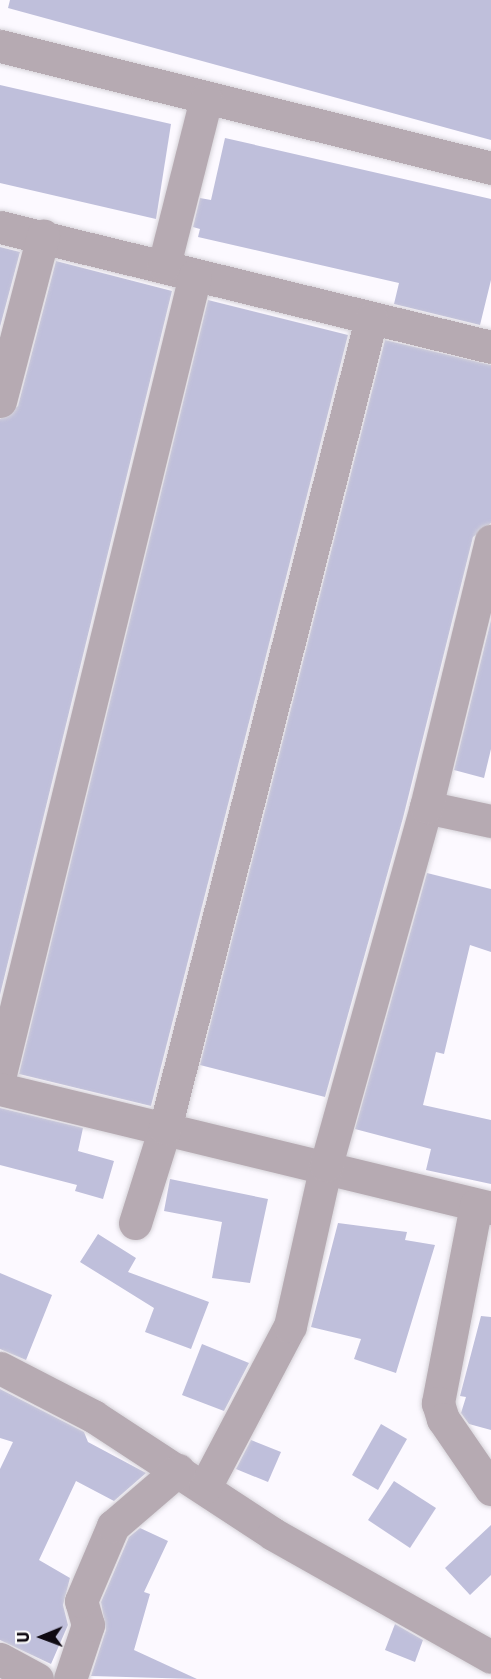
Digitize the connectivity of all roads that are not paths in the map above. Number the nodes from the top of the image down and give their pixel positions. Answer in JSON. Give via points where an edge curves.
{"nodes":[{"id":1,"x":0,"y":46,"type":"edge"},
{"id":2,"x":206,"y":99,"type":"junction"},
{"id":3,"x":491,"y":168,"type":"edge"},
{"id":4,"x":0,"y":226,"type":"edge"},
{"id":5,"x":43,"y":236,"type":"junction"},
{"id":6,"x":164,"y":265,"type":"junction"},
{"id":7,"x":195,"y":275,"type":"junction"},
{"id":8,"x":371,"y":319,"type":"junction"},
{"id":9,"x":491,"y":347,"type":"edge"},
{"id":10,"x":0,"y":401,"type":"edge"},
{"id":11,"x":491,"y":541,"type":"edge"},
{"id":12,"x":426,"y":807,"type":"junction"},
{"id":13,"x":491,"y":820,"type":"edge"},
{"id":14,"x":0,"y":1074,"type":"edge"},
{"id":15,"x":0,"y":1089,"type":"edge"},
{"id":16,"x":165,"y":1128,"type":"junction"},
{"id":17,"x":326,"y":1165,"type":"junction"},
{"id":18,"x":483,"y":1206,"type":"edge"},
{"id":19,"x":135,"y":1223,"type":"dead end"},
{"id":20,"x":0,"y":1368,"type":"edge"},
{"id":21,"x":191,"y":1479,"type":"junction"},
{"id":22,"x":491,"y":1489,"type":"edge"},
{"id":23,"x":491,"y":1657,"type":"edge"},
{"id":24,"x":0,"y":1659,"type":"edge"},
{"id":25,"x":37,"y":1679,"type":"edge"},
{"id":26,"x":70,"y":1679,"type":"edge"}],
"edges":[{"from":1,"to":2,"type":"street"},
{"from":2,"to":3,"type":"street"},
{"from":2,"to":6,"type":"street"},
{"from":4,"to":5,"type":"street"},
{"from":5,"to":6,"type":"street"},
{"from":5,"to":10,"type":"street"},
{"from":6,"to":7,"type":"street"},
{"from":7,"to":8,"type":"street"},
{"from":7,"to":14,"type":"street"},
{"from":8,"to":9,"type":"street"},
{"from":8,"to":16,"type":"street"},
{"from":11,"to":12,"type":"street"},
{"from":12,"to":13,"type":"street"},
{"from":12,"to":17,"type":"street"},
{"from":15,"to":16,"type":"street"},
{"from":16,"to":17,"type":"street"},
{"from":16,"to":19,"type":"street"},
{"from":17,"to":18,"type":"street"},
{"from":17,"to":21,"type":"street","via":[[290,1326]]},
{"from":18,"to":22,"type":"street","via":[[438,1403],[443,1419]]},
{"from":20,"to":21,"type":"street","via":[[93,1416]]},
{"from":21,"to":23,"type":"street","via":[[273,1533]]},
{"from":21,"to":26,"type":"street","via":[[113,1526],[81,1601],[88,1625]]},
{"from":24,"to":25,"type":"street"}]}
